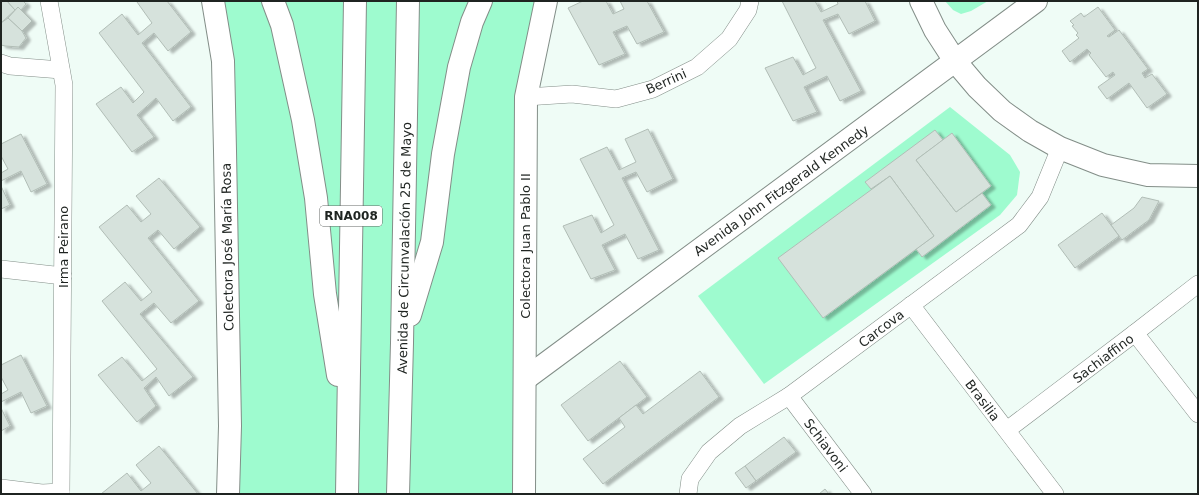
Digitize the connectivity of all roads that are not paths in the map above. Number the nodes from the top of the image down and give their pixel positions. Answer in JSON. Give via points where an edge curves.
{"nodes":[{"id":1,"x":50,"y":1,"type":"edge"},
{"id":2,"x":213,"y":1,"type":"edge"},
{"id":3,"x":274,"y":1,"type":"edge"},
{"id":4,"x":355,"y":1,"type":"edge"},
{"id":5,"x":408,"y":1,"type":"edge"},
{"id":6,"x":481,"y":1,"type":"edge"},
{"id":7,"x":546,"y":1,"type":"edge"},
{"id":8,"x":750,"y":1,"type":"edge"},
{"id":9,"x":921,"y":1,"type":"edge"},
{"id":10,"x":1036,"y":1,"type":"edge"},
{"id":11,"x":955,"y":61,"type":"junction"},
{"id":12,"x":1,"y":63,"type":"edge"},
{"id":13,"x":61,"y":70,"type":"junction"},
{"id":14,"x":526,"y":97,"type":"junction"},
{"id":15,"x":1060,"y":148,"type":"junction"},
{"id":16,"x":1198,"y":176,"type":"edge"},
{"id":17,"x":1,"y":269,"type":"edge"},
{"id":18,"x":63,"y":276,"type":"junction"},
{"id":19,"x":1198,"y":284,"type":"edge"},
{"id":20,"x":911,"y":305,"type":"junction"},
{"id":21,"x":1135,"y":333,"type":"junction"},
{"id":22,"x":402,"y":343,"type":"junction"},
{"id":23,"x":525,"y":379,"type":"junction"},
{"id":24,"x":789,"y":396,"type":"junction"},
{"id":25,"x":1198,"y":414,"type":"edge"},
{"id":26,"x":1007,"y":430,"type":"junction"},
{"id":27,"x":347,"y":431,"type":"junction"},
{"id":28,"x":1,"y":488,"type":"edge"},
{"id":29,"x":61,"y":493,"type":"edge"},
{"id":30,"x":228,"y":494,"type":"edge"},
{"id":31,"x":347,"y":494,"type":"edge"},
{"id":32,"x":398,"y":494,"type":"edge"},
{"id":33,"x":524,"y":494,"type":"edge"},
{"id":34,"x":688,"y":494,"type":"edge"},
{"id":35,"x":864,"y":494,"type":"edge"},
{"id":36,"x":1055,"y":494,"type":"edge"}],
"edges":[{"from":1,"to":13,"type":"street","name":"Irma Peirano"},
{"from":2,"to":30,"type":"main road","name":"Colectora José María Rosa","via":[[222,61],[225,136],[230,426]]},
{"from":3,"to":27,"type":"main road","via":[[282,25],[303,120],[316,198],[324,294]]},
{"from":4,"to":27,"type":"main road","number":"RNA008"},
{"from":5,"to":22,"type":"main road","name":"Avenida de Circunvalación 25 de Mayo"},
{"from":6,"to":22,"type":"main road","via":[[459,67],[443,154],[432,242]]},
{"from":7,"to":14,"type":"main road","name":"Colectora Juan Pablo II"},
{"from":8,"to":14,"type":"street","name":"Berrini","via":[[748,10],[729,39],[697,67],[653,89],[616,99],[572,94]]},
{"from":9,"to":11,"type":"main road","via":[[935,30]]},
{"from":10,"to":11,"type":"main road","name":"Avenida John Fitzgerald Kennedy"},
{"from":11,"to":15,"type":"main road","via":[[1002,111]]},
{"from":11,"to":23,"type":"main road","name":"Avenida John Fitzgerald Kennedy"},
{"from":12,"to":13,"type":"street"},
{"from":13,"to":18,"type":"street","name":"Irma Peirano","via":[[64,85]]},
{"from":14,"to":23,"type":"main road","name":"Colectora Juan Pablo II"},
{"from":15,"to":16,"type":"main road","via":[[1103,165],[1148,175]]},
{"from":15,"to":20,"type":"street","name":"Carcova","via":[[1040,197],[1019,225]]},
{"from":17,"to":18,"type":"street"},
{"from":18,"to":29,"type":"street","name":"Irma Peirano"},
{"from":19,"to":21,"type":"street","name":"Sachiaffino"},
{"from":20,"to":24,"type":"street","name":"Carcova"},
{"from":20,"to":26,"type":"street","name":"Brasilia"},
{"from":21,"to":25,"type":"street"},
{"from":21,"to":26,"type":"street","name":"Sachiaffino"},
{"from":22,"to":32,"type":"main road","name":"Avenida de Circunvalación 25 de Mayo"},
{"from":23,"to":33,"type":"main road","name":"Colectora Juan Pablo II"},
{"from":24,"to":34,"type":"street","name":"Carcova","via":[[740,426],[709,452],[690,479]]},
{"from":24,"to":35,"type":"street","name":"Schiavoni"},
{"from":26,"to":36,"type":"street","name":"Brasilia"},
{"from":27,"to":31,"type":"main road","number":"RNA008"},
{"from":28,"to":29,"type":"street"}]}
